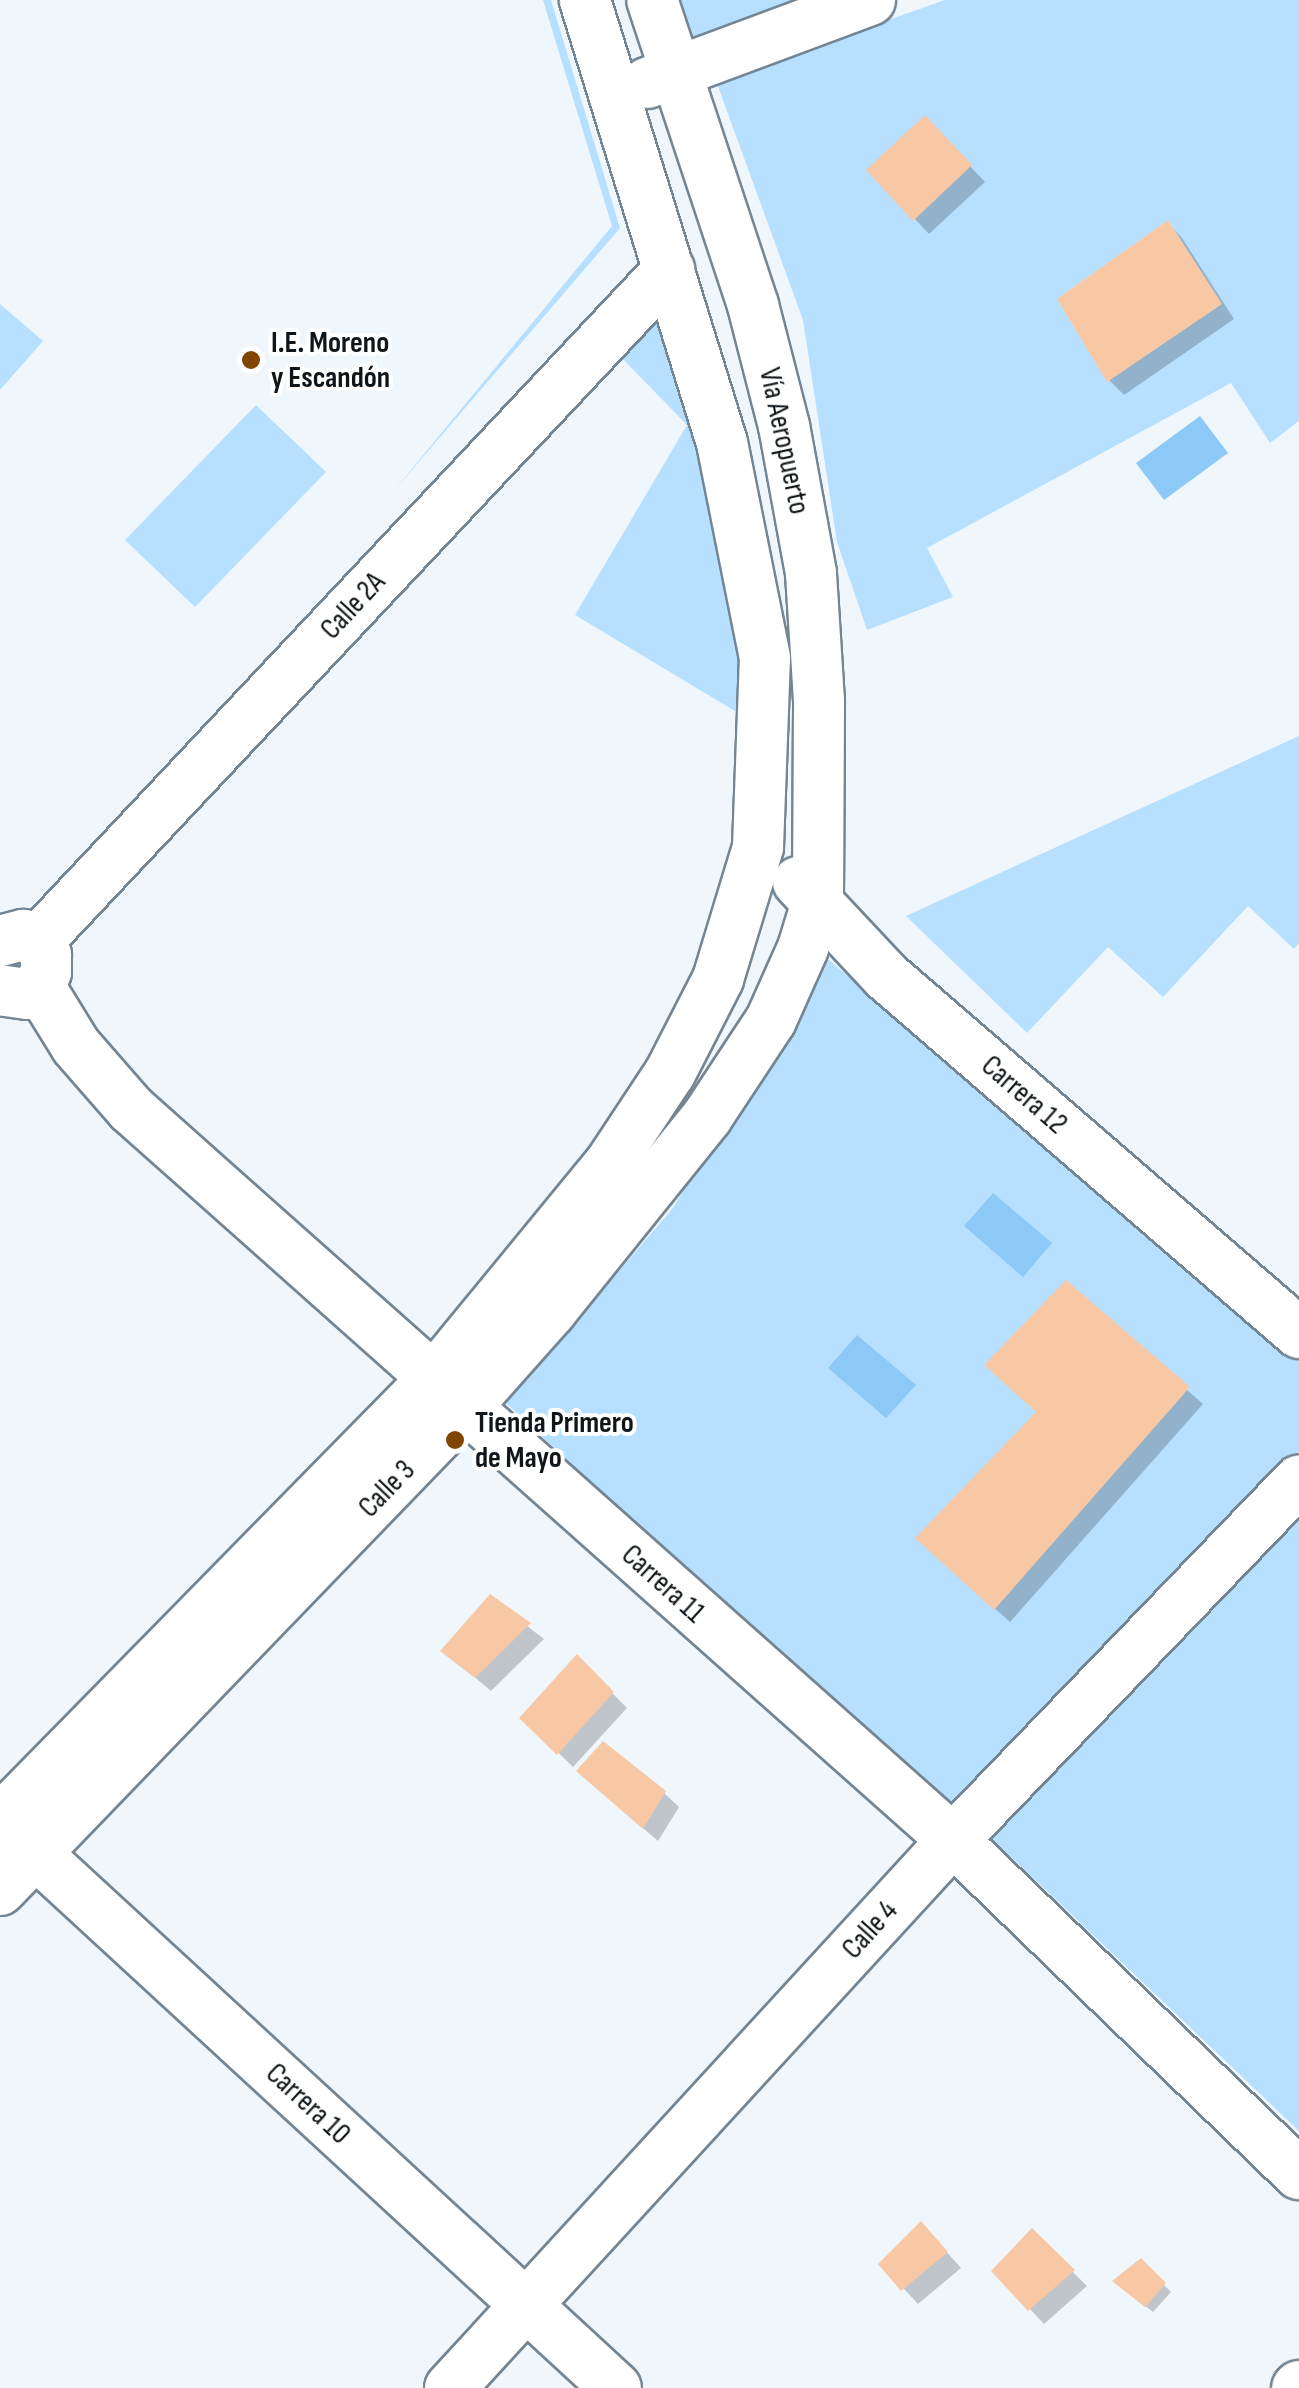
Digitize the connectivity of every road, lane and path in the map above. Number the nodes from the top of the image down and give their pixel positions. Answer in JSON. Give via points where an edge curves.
{"nodes":[{"id":1,"x":585,"y":0,"type":"edge"},
{"id":2,"x":652,"y":0,"type":"edge"},
{"id":3,"x":870,"y":0,"type":"edge"},
{"id":4,"x":676,"y":73,"type":"junction"},
{"id":5,"x":614,"y":95,"type":"junction"},
{"id":6,"x":669,"y":270,"type":"junction"},
{"id":7,"x":758,"y":848,"type":"junction"},
{"id":8,"x":818,"y":899,"type":"junction"},
{"id":9,"x":19,"y":965,"type":"edge"},
{"id":10,"x":1299,"y":1333,"type":"edge"},
{"id":11,"x":449,"y":1394,"type":"junction"},
{"id":12,"x":1299,"y":1480,"type":"edge"},
{"id":13,"x":9,"y":1828,"type":"edge"},
{"id":14,"x":953,"y":1840,"type":"junction"},
{"id":15,"x":0,"y":1890,"type":"edge"},
{"id":16,"x":1299,"y":2174,"type":"edge"},
{"id":17,"x":527,"y":2306,"type":"junction"},
{"id":18,"x":450,"y":2388,"type":"edge"},
{"id":19,"x":616,"y":2388,"type":"edge"}],
"edges":[{"from":1,"to":5,"type":"street","name":"Vía Aeropuerto"},
{"from":2,"to":4,"type":"street","name":"Vía Aeropuerto"},
{"from":3,"to":4,"type":"street"},
{"from":4,"to":5,"type":"street"},
{"from":4,"to":8,"type":"street","name":"Vía Aeropuerto","via":[[753,305],[784,426],[810,573],[819,701]]},
{"from":5,"to":6,"type":"street","name":"Vía Aeropuerto"},
{"from":6,"to":7,"type":"street","name":"Vía Aeropuerto","via":[[722,443],[765,658]]},
{"from":6,"to":9,"type":"street","name":"Calle 2A"},
{"from":7,"to":8,"type":"street","name":"Carrera 12"},
{"from":7,"to":11,"type":"street","name":"Calle 3","via":[[718,978],[670,1072]]},
{"from":8,"to":10,"type":"street","name":"Carrera 12","via":[[886,976]]},
{"from":8,"to":11,"type":"street","name":"Calle 3","via":[[771,1020],[706,1117],[622,1227]]},
{"from":9,"to":11,"type":"street","name":"Carrera 11","via":[[76,1046],[131,1108]]},
{"from":11,"to":13,"type":"street","name":"Calle 3","via":[[224,1625]]},
{"from":11,"to":14,"type":"street","name":"Carrera 11"},
{"from":12,"to":14,"type":"street","name":"Calle 4"},
{"from":13,"to":15,"type":"street","name":"Calle 3"},
{"from":13,"to":17,"type":"street","name":"Carrera 10"},
{"from":14,"to":16,"type":"street","name":"Carrera 11"},
{"from":14,"to":17,"type":"street","name":"Calle 4"},
{"from":17,"to":18,"type":"street","name":"Calle 4"},
{"from":17,"to":19,"type":"street","name":"Carrera 10"}]}
